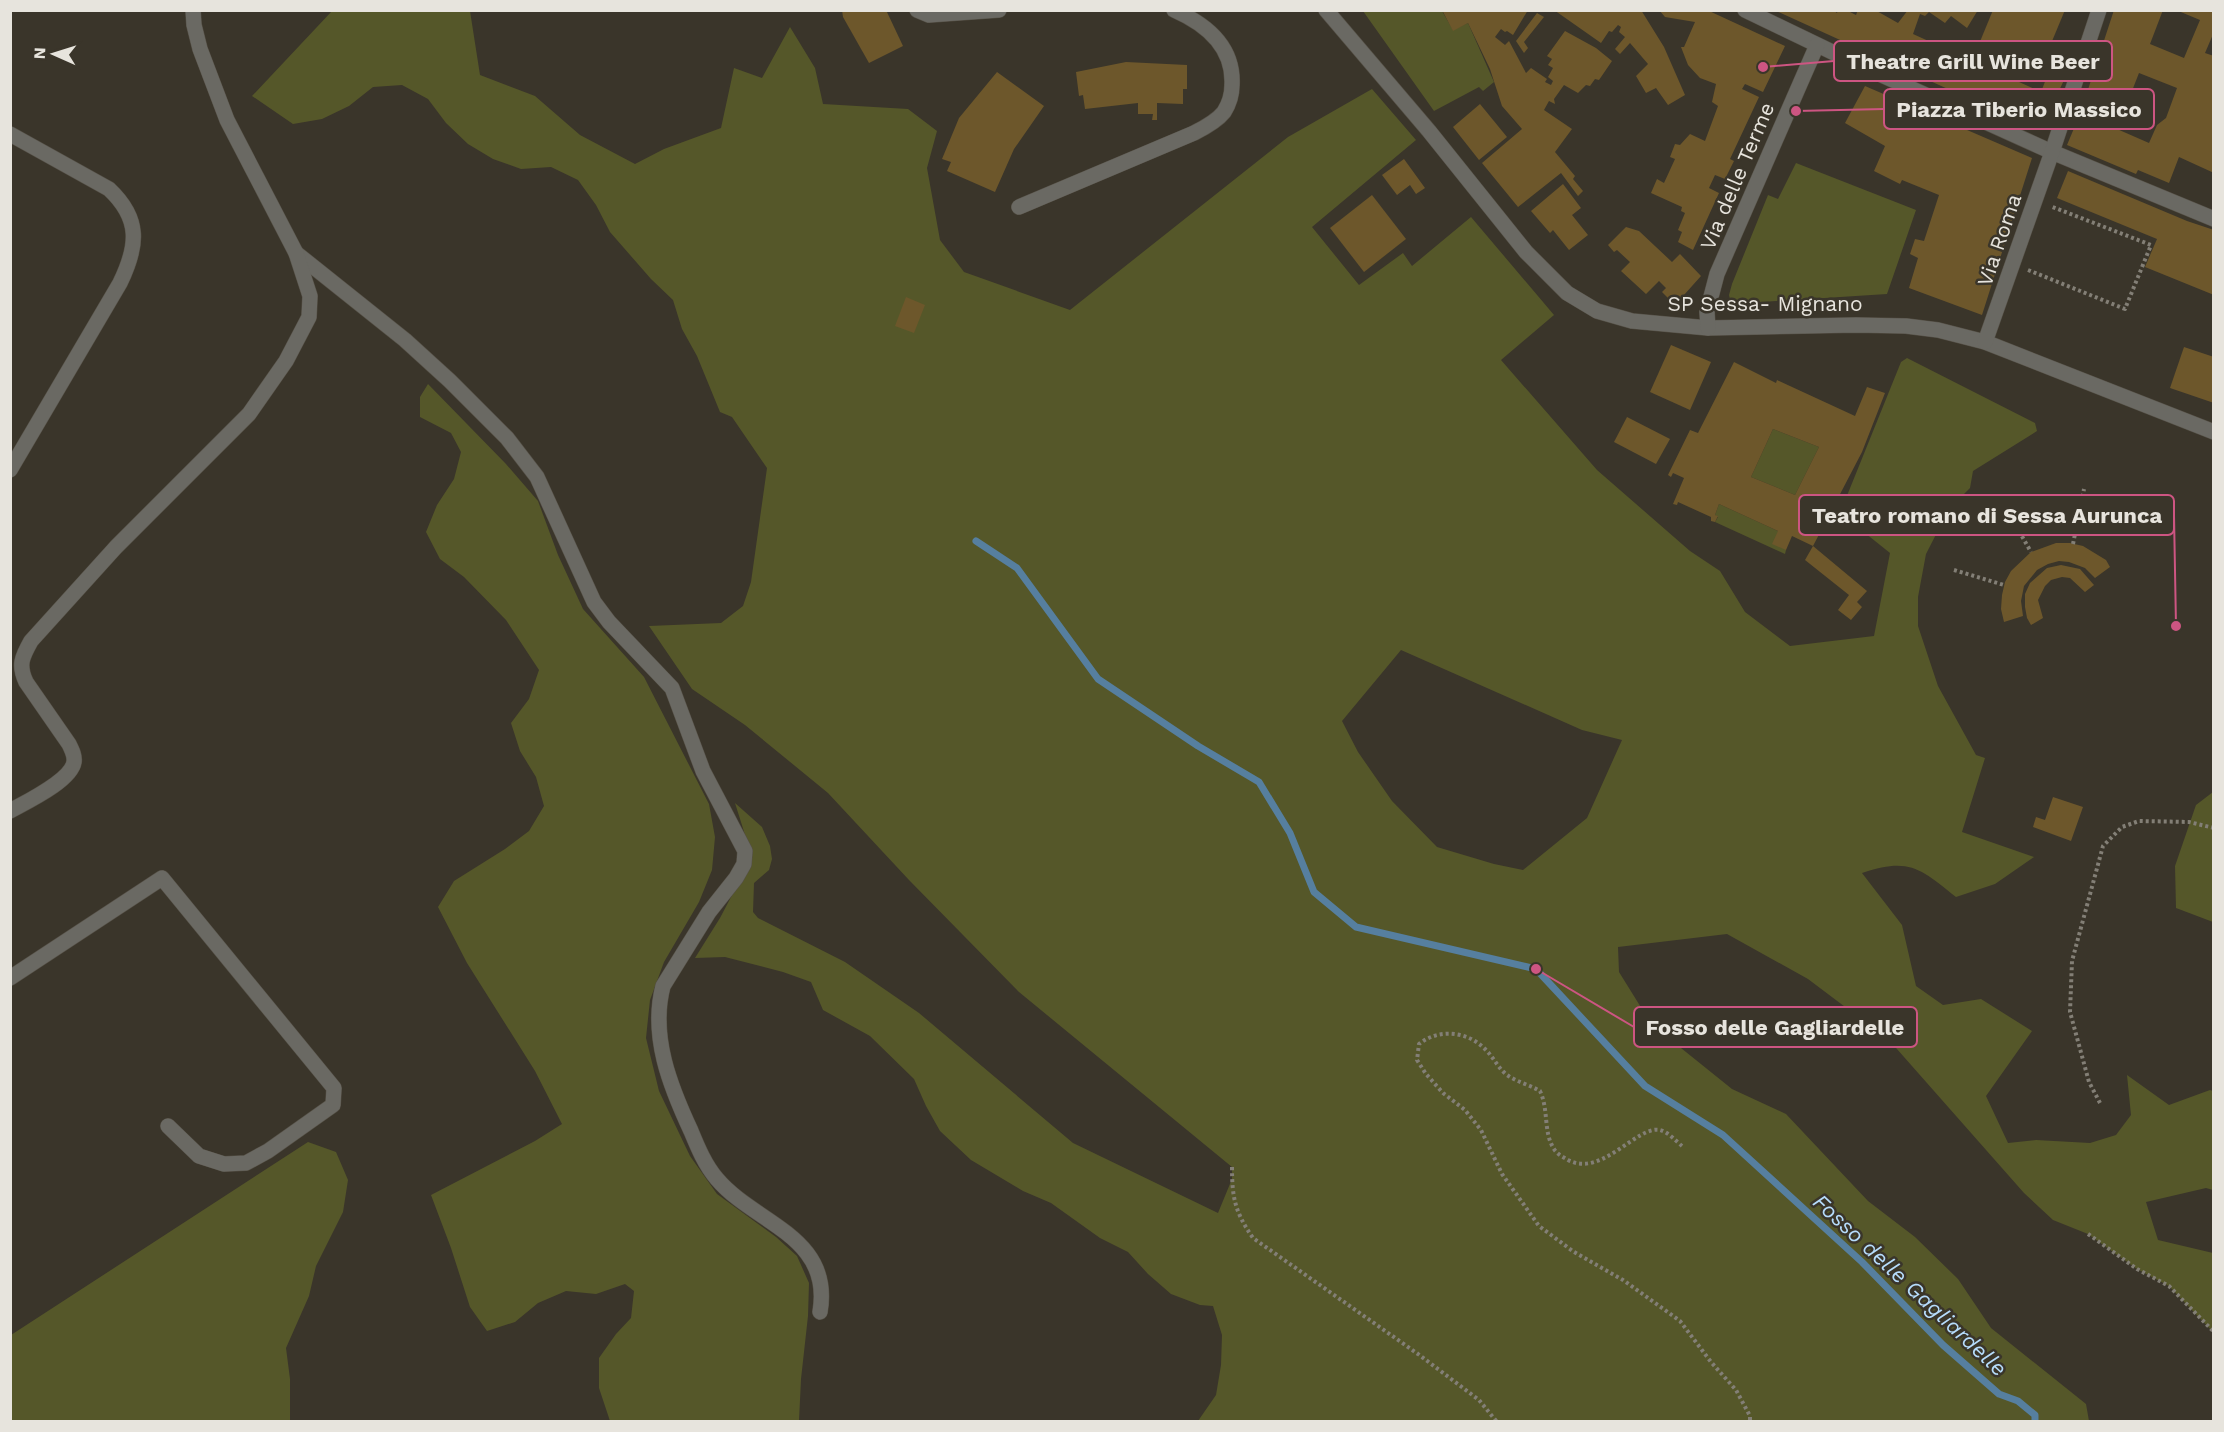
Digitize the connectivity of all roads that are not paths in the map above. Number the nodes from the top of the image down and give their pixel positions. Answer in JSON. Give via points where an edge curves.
{"nodes":[{"id":1,"x":193,"y":10,"type":"edge"},
{"id":2,"x":917,"y":10,"type":"edge"},
{"id":3,"x":999,"y":10,"type":"edge"},
{"id":4,"x":1174,"y":10,"type":"edge"},
{"id":5,"x":1326,"y":10,"type":"edge"},
{"id":6,"x":1745,"y":10,"type":"edge"},
{"id":7,"x":2098,"y":10,"type":"edge"},
{"id":8,"x":1817,"y":45,"type":"junction"},
{"id":9,"x":10,"y":134,"type":"edge"},
{"id":10,"x":2052,"y":152,"type":"junction"},
{"id":11,"x":1020,"y":207,"type":"dead end"},
{"id":12,"x":2214,"y":219,"type":"edge"},
{"id":13,"x":296,"y":253,"type":"junction"},
{"id":14,"x":1708,"y":328,"type":"junction"},
{"id":15,"x":1985,"y":342,"type":"junction"},
{"id":16,"x":2214,"y":432,"type":"edge"},
{"id":17,"x":10,"y":470,"type":"edge"},
{"id":18,"x":10,"y":811,"type":"edge"},
{"id":19,"x":10,"y":978,"type":"edge"},
{"id":20,"x":168,"y":1126,"type":"dead end"},
{"id":21,"x":820,"y":1312,"type":"dead end"}],
"edges":[{"from":1,"to":13,"type":"street","via":[[200,49],[227,120]]},
{"from":2,"to":3,"type":"street","via":[[930,15]]},
{"from":4,"to":11,"type":"street","via":[[1200,23],[1227,53],[1233,75],[1232,95],[1224,112],[1194,133]]},
{"from":5,"to":14,"type":"street","name":"SP Sessa- Mignano","via":[[1526,252],[1567,293],[1596,311],[1619,318]]},
{"from":6,"to":8,"type":"street"},
{"from":7,"to":10,"type":"street","name":"Via Roma"},
{"from":8,"to":10,"type":"street"},
{"from":8,"to":14,"type":"street","name":"Via delle Terme","via":[[1717,274],[1707,312]]},
{"from":9,"to":17,"type":"street","via":[[109,189],[129,214],[134,248],[120,283]]},
{"from":10,"to":12,"type":"street"},
{"from":10,"to":15,"type":"street","name":"Via Roma"},
{"from":13,"to":18,"type":"street","via":[[310,296],[309,317],[263,396],[116,547],[31,641],[21,659],[26,682],[69,744],[74,764],[58,782]]},
{"from":13,"to":21,"type":"street","via":[[405,340],[519,452],[537,477],[594,602],[672,688],[703,771],[745,851],[744,864],[736,878],[709,912],[663,986],[658,1025],[663,1053],[674,1095],[707,1165],[717,1180],[786,1231],[809,1256],[821,1288]]},
{"from":14,"to":15,"type":"street","name":"SP Sessa- Mignano","via":[[1906,326]]},
{"from":15,"to":16,"type":"street","name":"SP Sessa- Mignano"},
{"from":19,"to":20,"type":"street","via":[[162,878],[334,1088],[333,1105],[246,1162],[224,1164],[199,1156]]}]}
